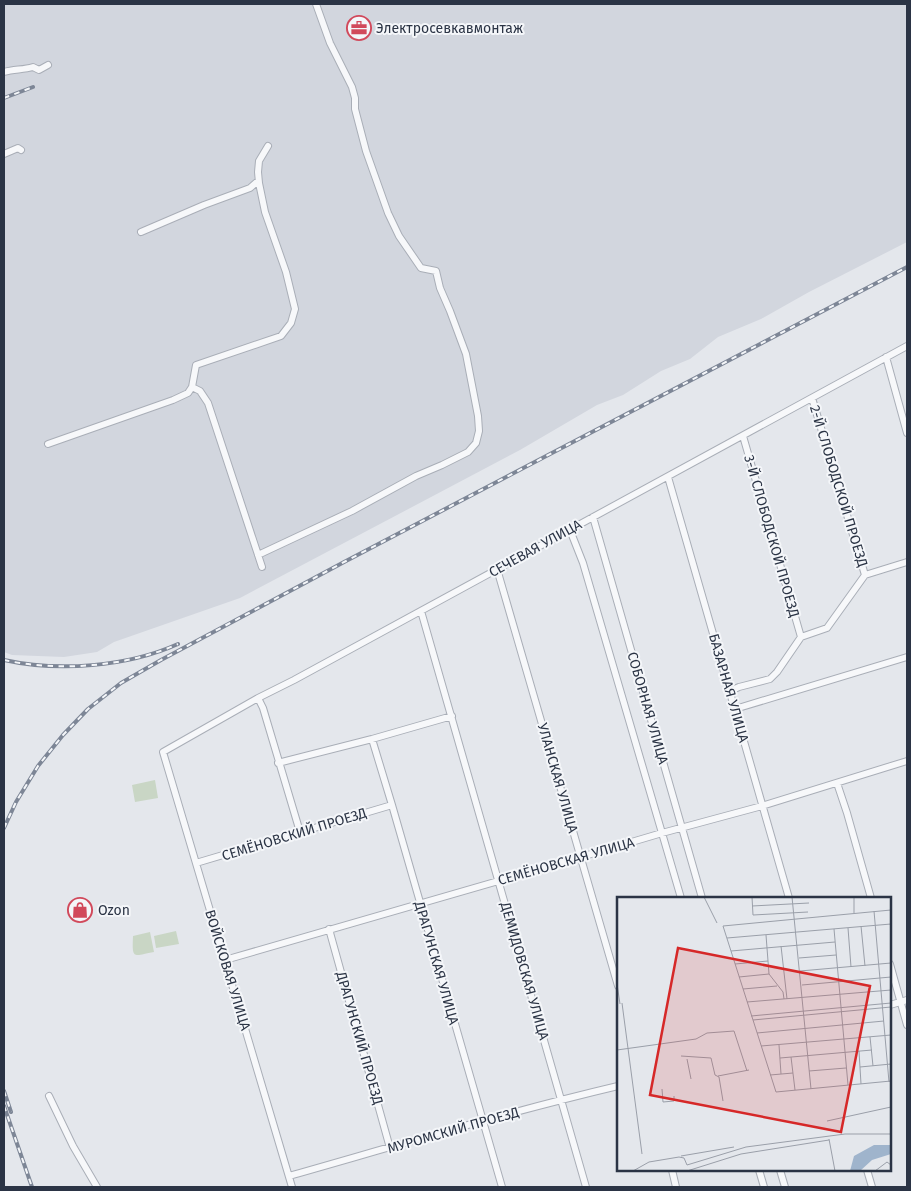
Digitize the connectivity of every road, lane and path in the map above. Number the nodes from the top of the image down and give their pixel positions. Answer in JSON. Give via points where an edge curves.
{"nodes":[{"id":1,"x":316,"y":4,"type":"edge"},
{"id":2,"x":48,"y":65,"type":"dead end"},
{"id":3,"x":4,"y":72,"type":"edge"},
{"id":4,"x":268,"y":146,"type":"dead end"},
{"id":5,"x":21,"y":150,"type":"dead end"},
{"id":6,"x":4,"y":154,"type":"edge"},
{"id":7,"x":258,"y":180,"type":"junction"},
{"id":8,"x":141,"y":232,"type":"dead end"},
{"id":9,"x":907,"y":346,"type":"edge"},
{"id":10,"x":886,"y":358,"type":"junction"},
{"id":11,"x":192,"y":387,"type":"junction"},
{"id":12,"x":812,"y":398,"type":"junction"},
{"id":13,"x":907,"y":433,"type":"edge"},
{"id":14,"x":743,"y":436,"type":"junction"},
{"id":15,"x":48,"y":444,"type":"dead end"},
{"id":16,"x":668,"y":477,"type":"junction"},
{"id":17,"x":593,"y":517,"type":"junction"},
{"id":18,"x":570,"y":530,"type":"junction"},
{"id":19,"x":258,"y":555,"type":"junction"},
{"id":20,"x":907,"y":562,"type":"edge"},
{"id":21,"x":262,"y":567,"type":"dead end"},
{"id":22,"x":497,"y":569,"type":"junction"},
{"id":23,"x":866,"y":575,"type":"junction"},
{"id":24,"x":421,"y":611,"type":"junction"},
{"id":25,"x":801,"y":637,"type":"junction"},
{"id":26,"x":907,"y":657,"type":"edge"},
{"id":27,"x":730,"y":691,"type":"junction"},
{"id":28,"x":258,"y":698,"type":"junction"},
{"id":29,"x":735,"y":708,"type":"junction"},
{"id":30,"x":452,"y":716,"type":"junction"},
{"id":31,"x":372,"y":739,"type":"junction"},
{"id":32,"x":163,"y":752,"type":"joint"},
{"id":33,"x":907,"y":762,"type":"edge"},
{"id":34,"x":278,"y":763,"type":"junction"},
{"id":35,"x":837,"y":783,"type":"junction"},
{"id":36,"x":392,"y":805,"type":"junction"},
{"id":37,"x":762,"y":806,"type":"junction"},
{"id":38,"x":681,"y":828,"type":"junction"},
{"id":39,"x":300,"y":832,"type":"junction"},
{"id":40,"x":662,"y":833,"type":"junction"},
{"id":41,"x":581,"y":857,"type":"junction"},
{"id":42,"x":196,"y":864,"type":"junction"},
{"id":43,"x":499,"y":880,"type":"junction"},
{"id":44,"x":681,"y":897,"type":"edge"},
{"id":45,"x":702,"y":897,"type":"edge"},
{"id":46,"x":789,"y":897,"type":"edge"},
{"id":47,"x":871,"y":897,"type":"edge"},
{"id":48,"x":420,"y":903,"type":"junction"},
{"id":49,"x":329,"y":929,"type":"junction"},
{"id":50,"x":224,"y":960,"type":"junction"},
{"id":51,"x":891,"y":967,"type":"edge"},
{"id":52,"x":617,"y":983,"type":"edge"},
{"id":53,"x":904,"y":1001,"type":"edge"},
{"id":54,"x":891,"y":1005,"type":"edge"},
{"id":55,"x":907,"y":1025,"type":"edge"},
{"id":56,"x":617,"y":1086,"type":"edge"},
{"id":57,"x":49,"y":1096,"type":"dead end"},
{"id":58,"x":562,"y":1099,"type":"junction"},
{"id":59,"x":483,"y":1121,"type":"junction"},
{"id":60,"x":390,"y":1148,"type":"junction"},
{"id":61,"x":672,"y":1171,"type":"edge"},
{"id":62,"x":759,"y":1171,"type":"edge"},
{"id":63,"x":780,"y":1171,"type":"edge"},
{"id":64,"x":867,"y":1171,"type":"edge"},
{"id":65,"x":289,"y":1176,"type":"junction"},
{"id":66,"x":97,"y":1187,"type":"edge"},
{"id":67,"x":292,"y":1187,"type":"edge"},
{"id":68,"x":502,"y":1187,"type":"edge"},
{"id":69,"x":586,"y":1187,"type":"edge"},
{"id":70,"x":676,"y":1187,"type":"edge"},
{"id":71,"x":764,"y":1187,"type":"edge"},
{"id":72,"x":785,"y":1187,"type":"edge"},
{"id":73,"x":872,"y":1187,"type":"edge"}],
"edges":[{"from":1,"to":19,"type":"street","via":[[330,43],[352,87],[366,151],[388,213],[421,268],[436,270],[466,354],[478,431],[476,443],[468,452]]},
{"from":2,"to":3,"type":"street","via":[[38,70],[33,67]]},
{"from":4,"to":7,"type":"street","via":[[258,161]]},
{"from":5,"to":6,"type":"street","via":[[18,148]]},
{"from":7,"to":8,"type":"street","via":[[250,188]]},
{"from":7,"to":11,"type":"street","via":[[295,309],[291,322],[281,336],[196,366]]},
{"from":9,"to":10,"type":"street","name":"СЕЧЕВАЯ УЛИЦА"},
{"from":10,"to":12,"type":"street","name":"СЕЧЕВАЯ УЛИЦА"},
{"from":10,"to":13,"type":"street"},
{"from":11,"to":15,"type":"street","via":[[188,393],[173,400]]},
{"from":11,"to":19,"type":"street","via":[[200,391],[208,403]]},
{"from":12,"to":14,"type":"street","name":"СЕЧЕВАЯ УЛИЦА"},
{"from":12,"to":23,"type":"street","name":"2-Й СЛОБОДСКОЙ ПРОЕЗД"},
{"from":14,"to":16,"type":"street","name":"СЕЧЕВАЯ УЛИЦА"},
{"from":14,"to":25,"type":"street","name":"3-Й СЛОБОДСКОЙ ПРОЕЗД"},
{"from":16,"to":17,"type":"street","name":"СЕЧЕВАЯ УЛИЦА"},
{"from":16,"to":27,"type":"street","name":"БАЗАРНАЯ УЛИЦА"},
{"from":17,"to":18,"type":"street","name":"СЕЧЕВАЯ УЛИЦА"},
{"from":17,"to":38,"type":"street","name":"СОБОРНАЯ УЛИЦА"},
{"from":18,"to":22,"type":"street","name":"СЕЧЕВАЯ УЛИЦА"},
{"from":18,"to":40,"type":"street","via":[[583,563]]},
{"from":19,"to":21,"type":"street"},
{"from":20,"to":23,"type":"street"},
{"from":22,"to":24,"type":"street","name":"СЕЧЕВАЯ УЛИЦА"},
{"from":22,"to":41,"type":"street","name":"УЛАНСКАЯ УЛИЦА"},
{"from":23,"to":25,"type":"street","via":[[827,628]]},
{"from":24,"to":28,"type":"street","name":"СЕЧЕВАЯ УЛИЦА"},
{"from":24,"to":30,"type":"street","name":"ДЕМИДОВСКАЯ УЛИЦА"},
{"from":25,"to":27,"type":"street","via":[[770,679]]},
{"from":26,"to":29,"type":"street"},
{"from":27,"to":29,"type":"street","name":"БАЗАРНАЯ УЛИЦА"},
{"from":28,"to":32,"type":"street","name":"СЕЧЕВАЯ УЛИЦА"},
{"from":28,"to":34,"type":"street"},
{"from":29,"to":37,"type":"street","name":"БАЗАРНАЯ УЛИЦА"},
{"from":30,"to":31,"type":"street"},
{"from":30,"to":43,"type":"street","name":"ДЕМИДОВСКАЯ УЛИЦА"},
{"from":31,"to":34,"type":"street"},
{"from":31,"to":36,"type":"street","name":"ДРАГУНСКАЯ УЛИЦА"},
{"from":32,"to":42,"type":"street","name":"ВОЙСКОВАЯ УЛИЦА"},
{"from":33,"to":35,"type":"street","name":"СЕМЁНОВСКАЯ УЛИЦА"},
{"from":34,"to":39,"type":"street"},
{"from":35,"to":37,"type":"street","name":"СЕМЁНОВСКАЯ УЛИЦА"},
{"from":35,"to":47,"type":"street"},
{"from":36,"to":39,"type":"street","name":"СЕМЁНОВСКИЙ ПРОЕЗД"},
{"from":36,"to":48,"type":"street","name":"ДРАГУНСКАЯ УЛИЦА"},
{"from":37,"to":38,"type":"street","name":"СЕМЁНОВСКАЯ УЛИЦА"},
{"from":37,"to":46,"type":"street","name":"БАЗАРНАЯ УЛИЦА"},
{"from":38,"to":40,"type":"street","name":"СЕМЁНОВСКАЯ УЛИЦА"},
{"from":38,"to":45,"type":"street","name":"СОБОРНАЯ УЛИЦА"},
{"from":39,"to":42,"type":"street","name":"СЕМЁНОВСКИЙ ПРОЕЗД"},
{"from":40,"to":41,"type":"street","name":"СЕМЁНОВСКАЯ УЛИЦА"},
{"from":40,"to":44,"type":"street"},
{"from":41,"to":43,"type":"street","name":"СЕМЁНОВСКАЯ УЛИЦА"},
{"from":41,"to":52,"type":"street","name":"УЛАНСКАЯ УЛИЦА"},
{"from":42,"to":50,"type":"street","name":"ВОЙСКОВАЯ УЛИЦА"},
{"from":43,"to":48,"type":"street","name":"СЕМЁНОВСКАЯ УЛИЦА"},
{"from":43,"to":58,"type":"street","name":"ДЕМИДОВСКАЯ УЛИЦА"},
{"from":48,"to":49,"type":"street","name":"СЕМЁНОВСКАЯ УЛИЦА"},
{"from":48,"to":59,"type":"street","name":"ДРАГУНСКАЯ УЛИЦА"},
{"from":49,"to":50,"type":"street","name":"СЕМЁНОВСКАЯ УЛИЦА"},
{"from":49,"to":60,"type":"street","name":"ДРАГУНСКИЙ ПРОЕЗД"},
{"from":50,"to":65,"type":"street","name":"ВОЙСКОВАЯ УЛИЦА"},
{"from":51,"to":53,"type":"street"},
{"from":53,"to":54,"type":"street"},
{"from":53,"to":55,"type":"street"},
{"from":56,"to":58,"type":"street","name":"МУРОМСКИЙ ПРОЕЗД"},
{"from":57,"to":66,"type":"street"},
{"from":58,"to":59,"type":"street","name":"МУРОМСКИЙ ПРОЕЗД"},
{"from":58,"to":69,"type":"street","name":"ДЕМИДОВСКАЯ УЛИЦА"},
{"from":59,"to":60,"type":"street","name":"МУРОМСКИЙ ПРОЕЗД"},
{"from":59,"to":68,"type":"street","name":"ДРАГУНСКАЯ УЛИЦА"},
{"from":60,"to":65,"type":"street","name":"МУРОМСКИЙ ПРОЕЗД"},
{"from":61,"to":70,"type":"street"},
{"from":62,"to":71,"type":"street"},
{"from":63,"to":72,"type":"street"},
{"from":64,"to":73,"type":"street"},
{"from":65,"to":67,"type":"street","name":"ВОЙСКОВАЯ УЛИЦА"}]}
